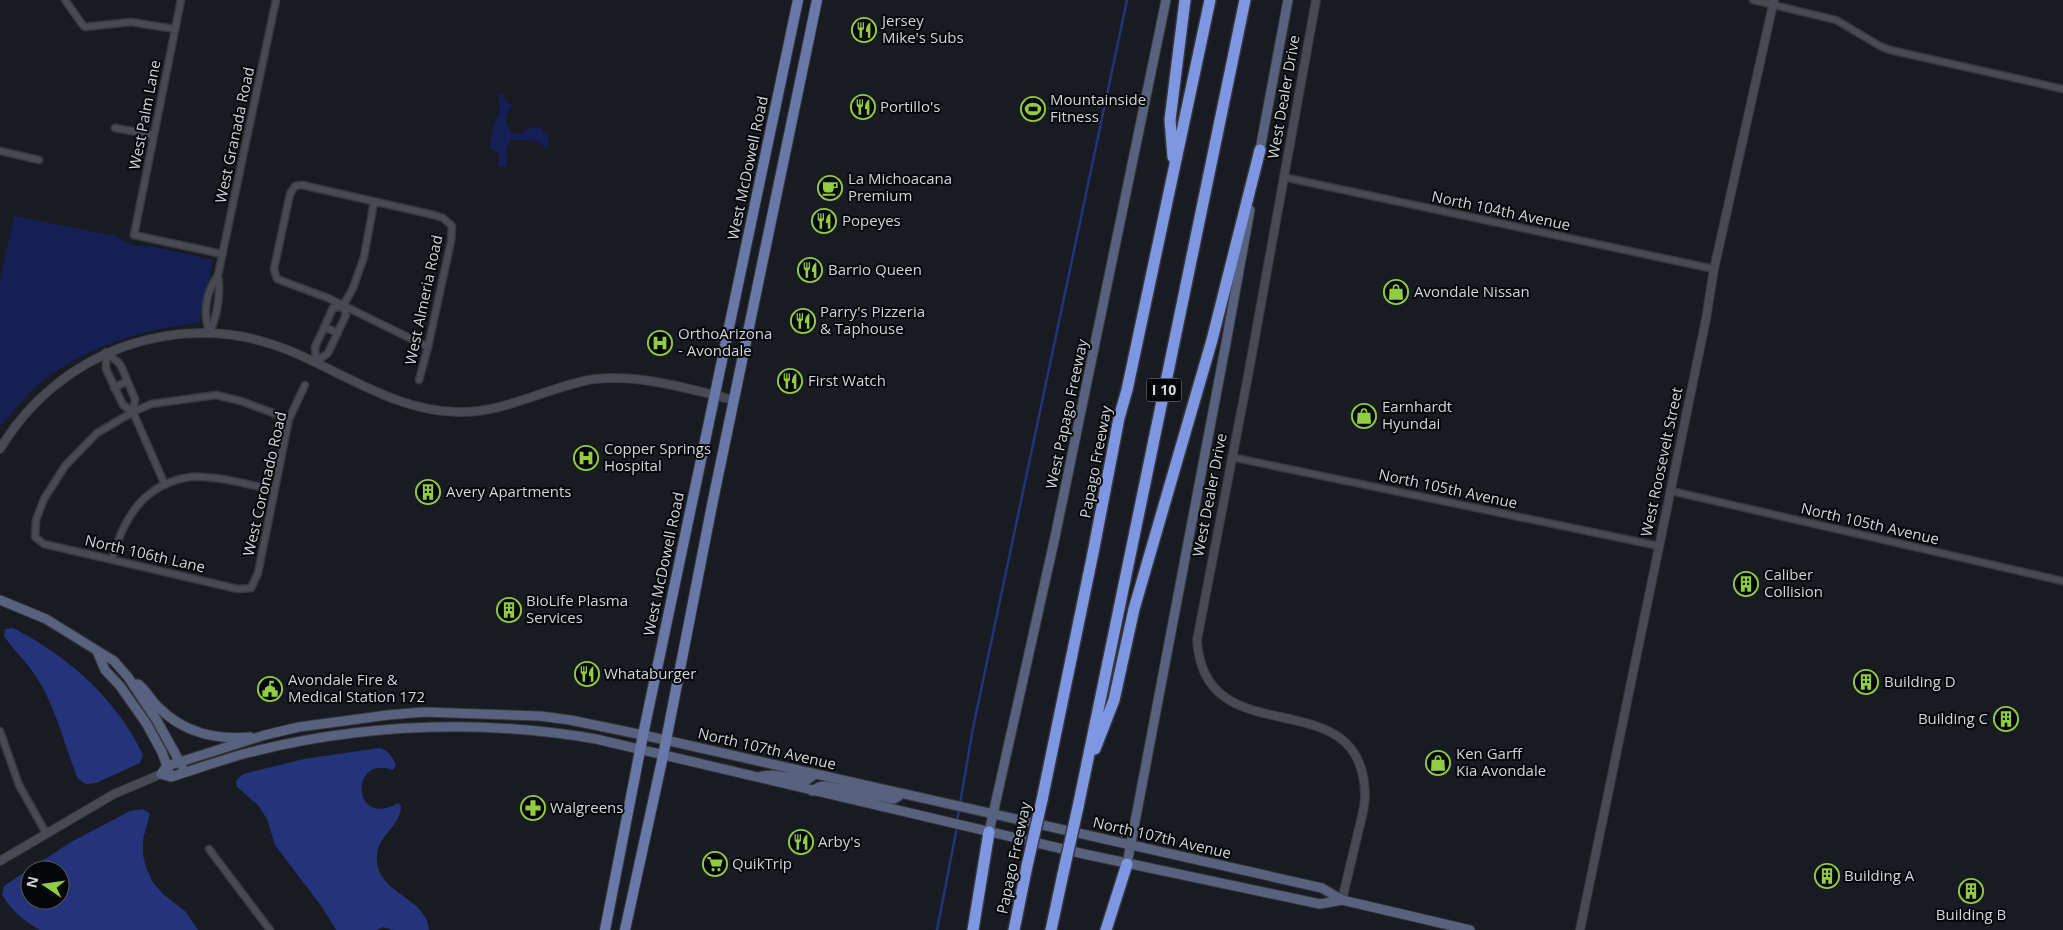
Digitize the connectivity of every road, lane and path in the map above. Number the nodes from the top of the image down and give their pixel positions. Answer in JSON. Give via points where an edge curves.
{"nodes":[{"id":1,"x":65,"y":0,"type":"edge"},
{"id":2,"x":182,"y":0,"type":"edge"},
{"id":3,"x":276,"y":0,"type":"edge"},
{"id":4,"x":798,"y":0,"type":"edge"},
{"id":5,"x":817,"y":0,"type":"edge"},
{"id":6,"x":1166,"y":0,"type":"edge"},
{"id":7,"x":1185,"y":0,"type":"edge"},
{"id":8,"x":1210,"y":0,"type":"edge"},
{"id":9,"x":1245,"y":0,"type":"edge"},
{"id":10,"x":1288,"y":0,"type":"edge"},
{"id":11,"x":1316,"y":0,"type":"edge"},
{"id":12,"x":1753,"y":0,"type":"edge"},
{"id":13,"x":1774,"y":2,"type":"edge"},
{"id":14,"x":176,"y":29,"type":"junction"},
{"id":15,"x":2063,"y":89,"type":"edge"},
{"id":16,"x":115,"y":128,"type":"dead end"},
{"id":17,"x":154,"y":135,"type":"junction"},
{"id":18,"x":1260,"y":150,"type":"junction"},
{"id":19,"x":0,"y":151,"type":"edge"},
{"id":20,"x":39,"y":160,"type":"dead end"},
{"id":21,"x":1174,"y":169,"type":"junction"},
{"id":22,"x":1283,"y":177,"type":"junction"},
{"id":23,"x":374,"y":202,"type":"junction"},
{"id":24,"x":222,"y":254,"type":"junction"},
{"id":25,"x":1714,"y":269,"type":"junction"},
{"id":26,"x":218,"y":275,"type":"junction"},
{"id":27,"x":343,"y":306,"type":"junction"},
{"id":28,"x":324,"y":327,"type":"junction"},
{"id":29,"x":210,"y":332,"type":"junction"},
{"id":30,"x":338,"y":333,"type":"junction"},
{"id":31,"x":428,"y":348,"type":"junction"},
{"id":32,"x":106,"y":352,"type":"junction"},
{"id":33,"x":316,"y":362,"type":"junction"},
{"id":34,"x":419,"y":380,"type":"dead end"},
{"id":35,"x":127,"y":382,"type":"junction"},
{"id":36,"x":305,"y":385,"type":"dead end"},
{"id":37,"x":114,"y":388,"type":"junction"},
{"id":38,"x":715,"y":395,"type":"junction"},
{"id":39,"x":734,"y":400,"type":"junction"},
{"id":40,"x":132,"y":412,"type":"junction"},
{"id":41,"x":289,"y":419,"type":"junction"},
{"id":42,"x":3,"y":437,"type":"edge"},
{"id":43,"x":0,"y":449,"type":"edge"},
{"id":44,"x":1231,"y":457,"type":"junction"},
{"id":45,"x":165,"y":485,"type":"junction"},
{"id":46,"x":275,"y":490,"type":"junction"},
{"id":47,"x":1671,"y":491,"type":"junction"},
{"id":48,"x":1659,"y":546,"type":"junction"},
{"id":49,"x":112,"y":560,"type":"junction"},
{"id":50,"x":2063,"y":581,"type":"edge"},
{"id":51,"x":251,"y":588,"type":"joint"},
{"id":52,"x":0,"y":600,"type":"edge"},
{"id":53,"x":97,"y":651,"type":"junction"},
{"id":54,"x":128,"y":677,"type":"junction"},
{"id":55,"x":301,"y":727,"type":"junction"},
{"id":56,"x":0,"y":731,"type":"edge"},
{"id":57,"x":265,"y":735,"type":"junction"},
{"id":58,"x":643,"y":735,"type":"junction"},
{"id":59,"x":303,"y":740,"type":"junction"},
{"id":60,"x":666,"y":740,"type":"junction"},
{"id":61,"x":640,"y":750,"type":"junction"},
{"id":62,"x":663,"y":756,"type":"junction"},
{"id":63,"x":174,"y":764,"type":"junction"},
{"id":64,"x":161,"y":774,"type":"junction"},
{"id":65,"x":815,"y":774,"type":"junction"},
{"id":66,"x":178,"y":775,"type":"junction"},
{"id":67,"x":757,"y":777,"type":"junction"},
{"id":68,"x":1083,"y":780,"type":"junction"},
{"id":69,"x":812,"y":791,"type":"junction"},
{"id":70,"x":901,"y":794,"type":"junction"},
{"id":71,"x":993,"y":814,"type":"junction"},
{"id":72,"x":989,"y":832,"type":"junction"},
{"id":73,"x":46,"y":833,"type":"junction"},
{"id":74,"x":1132,"y":845,"type":"junction"},
{"id":75,"x":209,"y":849,"type":"dead end"},
{"id":76,"x":0,"y":861,"type":"edge"},
{"id":77,"x":1127,"y":864,"type":"junction"},
{"id":78,"x":1342,"y":900,"type":"junction"},
{"id":79,"x":270,"y":930,"type":"edge"},
{"id":80,"x":605,"y":930,"type":"edge"},
{"id":81,"x":625,"y":930,"type":"edge"},
{"id":82,"x":973,"y":930,"type":"edge"},
{"id":83,"x":1014,"y":930,"type":"edge"},
{"id":84,"x":1051,"y":930,"type":"edge"},
{"id":85,"x":1106,"y":930,"type":"edge"},
{"id":86,"x":1470,"y":930,"type":"edge"},
{"id":87,"x":1580,"y":930,"type":"edge"}],
"edges":[{"from":1,"to":14,"type":"street","via":[[85,27],[131,22]]},
{"from":2,"to":14,"type":"street","name":"West Palm Lane"},
{"from":3,"to":24,"type":"street","name":"West Granada Road"},
{"from":4,"to":38,"type":"main road","name":"West McDowell Road"},
{"from":5,"to":39,"type":"main road"},
{"from":6,"to":71,"type":"main road","name":"West Papago Freeway","via":[[1080,423]]},
{"from":7,"to":21,"type":"highway","via":[[1170,120]]},
{"from":8,"to":21,"type":"highway","name":"Papago Freeway","number":"I 10"},
{"from":9,"to":68,"type":"highway","number":"I 10"},
{"from":10,"to":18,"type":"main road"},
{"from":11,"to":22,"type":"street","name":"West Dealer Drive"},
{"from":12,"to":13,"type":"street"},
{"from":13,"to":15,"type":"street","via":[[1836,20],[1890,50]]},
{"from":13,"to":25,"type":"street","name":"West Roosevelt Street"},
{"from":14,"to":17,"type":"street","name":"West Palm Lane"},
{"from":16,"to":17,"type":"street"},
{"from":17,"to":24,"type":"street","name":"West Palm Lane","via":[[134,235]]},
{"from":18,"to":68,"type":"highway","via":[[1212,340],[1134,609],[1114,700]]},
{"from":18,"to":74,"type":"main road"},
{"from":19,"to":20,"type":"street"},
{"from":21,"to":83,"type":"highway","name":"Papago Freeway","number":"I 10","bridge":true,"via":[[1128,390],[1119,418],[1094,554]]},
{"from":22,"to":25,"type":"street","name":"North 104th Avenue"},
{"from":22,"to":44,"type":"street","name":"West Dealer Drive"},
{"from":23,"to":27,"type":"street","via":[[364,257]]},
{"from":23,"to":27,"type":"street","via":[[302,185],[295,186],[290,194],[274,269],[277,280]]},
{"from":23,"to":31,"type":"street","name":"West Almeria Road","via":[[434,215],[452,226]]},
{"from":24,"to":26,"type":"street","name":"West Granada Road"},
{"from":25,"to":47,"type":"street","name":"West Roosevelt Street"},
{"from":26,"to":29,"type":"street","name":"West Granada Road","via":[[220,288]]},
{"from":26,"to":29,"type":"street","name":"West Granada Road","via":[[210,286],[207,300],[205,320]]},
{"from":27,"to":28,"type":"street","via":[[333,308]]},
{"from":27,"to":30,"type":"street","via":[[346,315]]},
{"from":27,"to":31,"type":"street"},
{"from":28,"to":30,"type":"street"},
{"from":28,"to":33,"type":"street","via":[[315,347]]},
{"from":29,"to":32,"type":"street","via":[[161,337]]},
{"from":29,"to":33,"type":"street","via":[[262,341]]},
{"from":30,"to":33,"type":"street","via":[[328,353]]},
{"from":31,"to":34,"type":"street","name":"West Almeria Road"},
{"from":32,"to":35,"type":"street","via":[[120,364]]},
{"from":32,"to":37,"type":"street","via":[[106,369]]},
{"from":32,"to":42,"type":"street","via":[[72,372],[44,394]]},
{"from":33,"to":38,"type":"street","via":[[392,398],[446,411],[487,410],[561,387],[604,378],[656,383]]},
{"from":35,"to":37,"type":"street"},
{"from":35,"to":40,"type":"street","via":[[135,399]]},
{"from":36,"to":41,"type":"street","name":"West Coronado Road"},
{"from":37,"to":40,"type":"street","via":[[123,405]]},
{"from":38,"to":39,"type":"street"},
{"from":38,"to":58,"type":"main road","name":"West McDowell Road"},
{"from":39,"to":60,"type":"main road"},
{"from":40,"to":41,"type":"street","via":[[151,404],[216,395]]},
{"from":40,"to":45,"type":"street"},
{"from":40,"to":49,"type":"street","name":"North 106th Lane","via":[[97,433],[65,466],[44,499],[36,520],[35,537],[44,544]]},
{"from":41,"to":46,"type":"street","name":"West Coronado Road"},
{"from":42,"to":43,"type":"street"},
{"from":44,"to":48,"type":"street","name":"North 105th Avenue"},
{"from":44,"to":78,"type":"street","name":"West Dealer Drive","via":[[1200,618],[1197,640],[1200,659],[1209,681],[1224,698],[1245,709],[1328,730],[1340,737],[1357,759],[1364,783],[1364,804]]},
{"from":45,"to":46,"type":"street","via":[[184,478],[198,478]]},
{"from":45,"to":49,"type":"street","via":[[139,503],[130,515],[122,528]]},
{"from":46,"to":51,"type":"street","name":"West Coronado Road","via":[[258,573]]},
{"from":47,"to":48,"type":"street","name":"West Roosevelt Street"},
{"from":47,"to":50,"type":"street","name":"North 105th Avenue"},
{"from":48,"to":87,"type":"street","name":"West Roosevelt Street"},
{"from":49,"to":51,"type":"street","name":"North 106th Lane","via":[[238,589]]},
{"from":52,"to":53,"type":"main road","via":[[46,619]]},
{"from":53,"to":54,"type":"main road","via":[[114,661]]},
{"from":53,"to":63,"type":"main road","via":[[105,670],[120,686]]},
{"from":54,"to":57,"type":"main road","via":[[141,686],[166,714],[186,728],[221,738]]},
{"from":54,"to":63,"type":"main road","via":[[156,720]]},
{"from":55,"to":57,"type":"main road","name":"North 107th Avenue"},
{"from":55,"to":58,"type":"main road","name":"North 107th Avenue","via":[[424,712],[560,718]]},
{"from":55,"to":59,"type":"main road"},
{"from":56,"to":73,"type":"street","via":[[19,785]]},
{"from":57,"to":63,"type":"main road","name":"North 107th Avenue"},
{"from":58,"to":60,"type":"main road","name":"North 107th Avenue"},
{"from":58,"to":61,"type":"main road","name":"West McDowell Road"},
{"from":59,"to":61,"type":"main road","name":"North 107th Avenue","via":[[408,727],[482,727],[567,734]]},
{"from":59,"to":66,"type":"main road","name":"North 107th Avenue"},
{"from":60,"to":62,"type":"main road"},
{"from":60,"to":65,"type":"main road","name":"North 107th Avenue"},
{"from":61,"to":62,"type":"main road","name":"North 107th Avenue"},
{"from":61,"to":80,"type":"main road","name":"West McDowell Road"},
{"from":62,"to":67,"type":"main road","name":"North 107th Avenue"},
{"from":62,"to":81,"type":"main road"},
{"from":63,"to":64,"type":"main road"},
{"from":63,"to":66,"type":"main road"},
{"from":63,"to":66,"type":"main road"},
{"from":64,"to":66,"type":"main road"},
{"from":64,"to":73,"type":"street","via":[[114,794]]},
{"from":65,"to":67,"type":"main road","via":[[807,780],[773,775]]},
{"from":65,"to":70,"type":"main road","name":"North 107th Avenue"},
{"from":67,"to":69,"type":"main road","name":"North 107th Avenue"},
{"from":68,"to":84,"type":"highway","number":"I 10","bridge":true},
{"from":69,"to":70,"type":"main road","via":[[825,786],[894,799]]},
{"from":69,"to":72,"type":"main road","name":"North 107th Avenue"},
{"from":70,"to":71,"type":"main road","name":"North 107th Avenue"},
{"from":71,"to":72,"type":"main road","name":"West Papago Freeway"},
{"from":71,"to":74,"type":"main road","name":"North 107th Avenue"},
{"from":72,"to":77,"type":"main road","name":"North 107th Avenue"},
{"from":72,"to":82,"type":"highway"},
{"from":73,"to":76,"type":"street"},
{"from":74,"to":77,"type":"main road"},
{"from":74,"to":78,"type":"main road","name":"North 107th Avenue","via":[[1322,888]]},
{"from":75,"to":79,"type":"street"},
{"from":77,"to":78,"type":"main road","name":"North 107th Avenue","via":[[1320,904]]},
{"from":77,"to":85,"type":"highway"},
{"from":78,"to":86,"type":"main road","name":"North 107th Avenue"}]}
